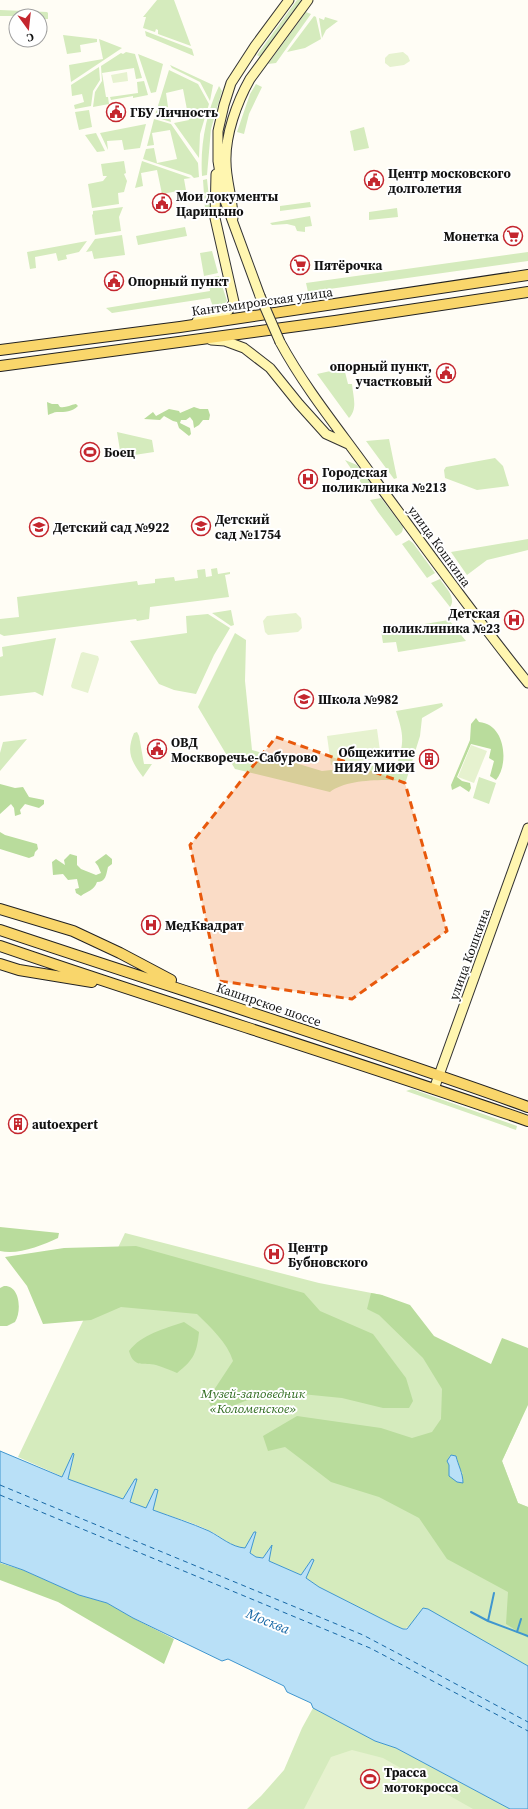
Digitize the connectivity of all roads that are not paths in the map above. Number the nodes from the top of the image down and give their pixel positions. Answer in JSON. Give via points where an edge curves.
{"nodes":[{"id":1,"x":289,"y":0,"type":"edge"},
{"id":2,"x":308,"y":0,"type":"edge"},
{"id":3,"x":218,"y":161,"type":"junction"},
{"id":4,"x":233,"y":221,"type":"junction"},
{"id":5,"x":528,"y":275,"type":"edge"},
{"id":6,"x":528,"y":292,"type":"edge"},
{"id":7,"x":180,"y":327,"type":"junction"},
{"id":8,"x":202,"y":339,"type":"junction"},
{"id":9,"x":0,"y":350,"type":"edge"},
{"id":10,"x":0,"y":366,"type":"edge"},
{"id":11,"x":351,"y":446,"type":"junction"},
{"id":12,"x":528,"y":683,"type":"edge"},
{"id":13,"x":528,"y":828,"type":"edge"},
{"id":14,"x":0,"y":910,"type":"edge"},
{"id":15,"x":0,"y":930,"type":"edge"},
{"id":16,"x":0,"y":946,"type":"edge"},
{"id":17,"x":0,"y":964,"type":"edge"},
{"id":18,"x":118,"y":986,"type":"junction"},
{"id":19,"x":198,"y":994,"type":"junction"},
{"id":20,"x":440,"y":1075,"type":"junction"},
{"id":21,"x":434,"y":1089,"type":"junction"},
{"id":22,"x":528,"y":1107,"type":"edge"},
{"id":23,"x":528,"y":1121,"type":"edge"}],
"edges":[{"from":1,"to":3,"type":"main road","via":[[231,83],[218,131]]},
{"from":2,"to":4,"type":"main road","via":[[250,79],[234,116],[226,161]]},
{"from":3,"to":4,"type":"main road","via":[[227,211]]},
{"from":3,"to":7,"type":"main road","via":[[215,218],[234,302],[228,311]]},
{"from":4,"to":11,"type":"main road","name":"улица Кошкина","bridge":true,"via":[[280,342],[307,387]]},
{"from":5,"to":7,"type":"main road","name":"Кантемировская улица"},
{"from":6,"to":8,"type":"main road"},
{"from":7,"to":9,"type":"main road","name":"Кантемировская улица"},
{"from":8,"to":10,"type":"main road"},
{"from":8,"to":11,"type":"main road","via":[[225,341],[244,348],[270,368],[326,434]]},
{"from":11,"to":12,"type":"main road","name":"улица Кошкина","via":[[468,607]]},
{"from":13,"to":20,"type":"main road","name":"улица Кошкина"},
{"from":14,"to":19,"type":"main road","via":[[73,931]]},
{"from":15,"to":19,"type":"main road","name":"Каширское шоссе"},
{"from":16,"to":18,"type":"main road"},
{"from":17,"to":18,"type":"main road","via":[[40,974]]},
{"from":18,"to":21,"type":"main road"},
{"from":19,"to":20,"type":"main road","name":"Каширское шоссе"},
{"from":20,"to":21,"type":"main road","name":"улица Кошкина"},
{"from":20,"to":22,"type":"main road","name":"Каширское шоссе"},
{"from":21,"to":23,"type":"main road"}]}
